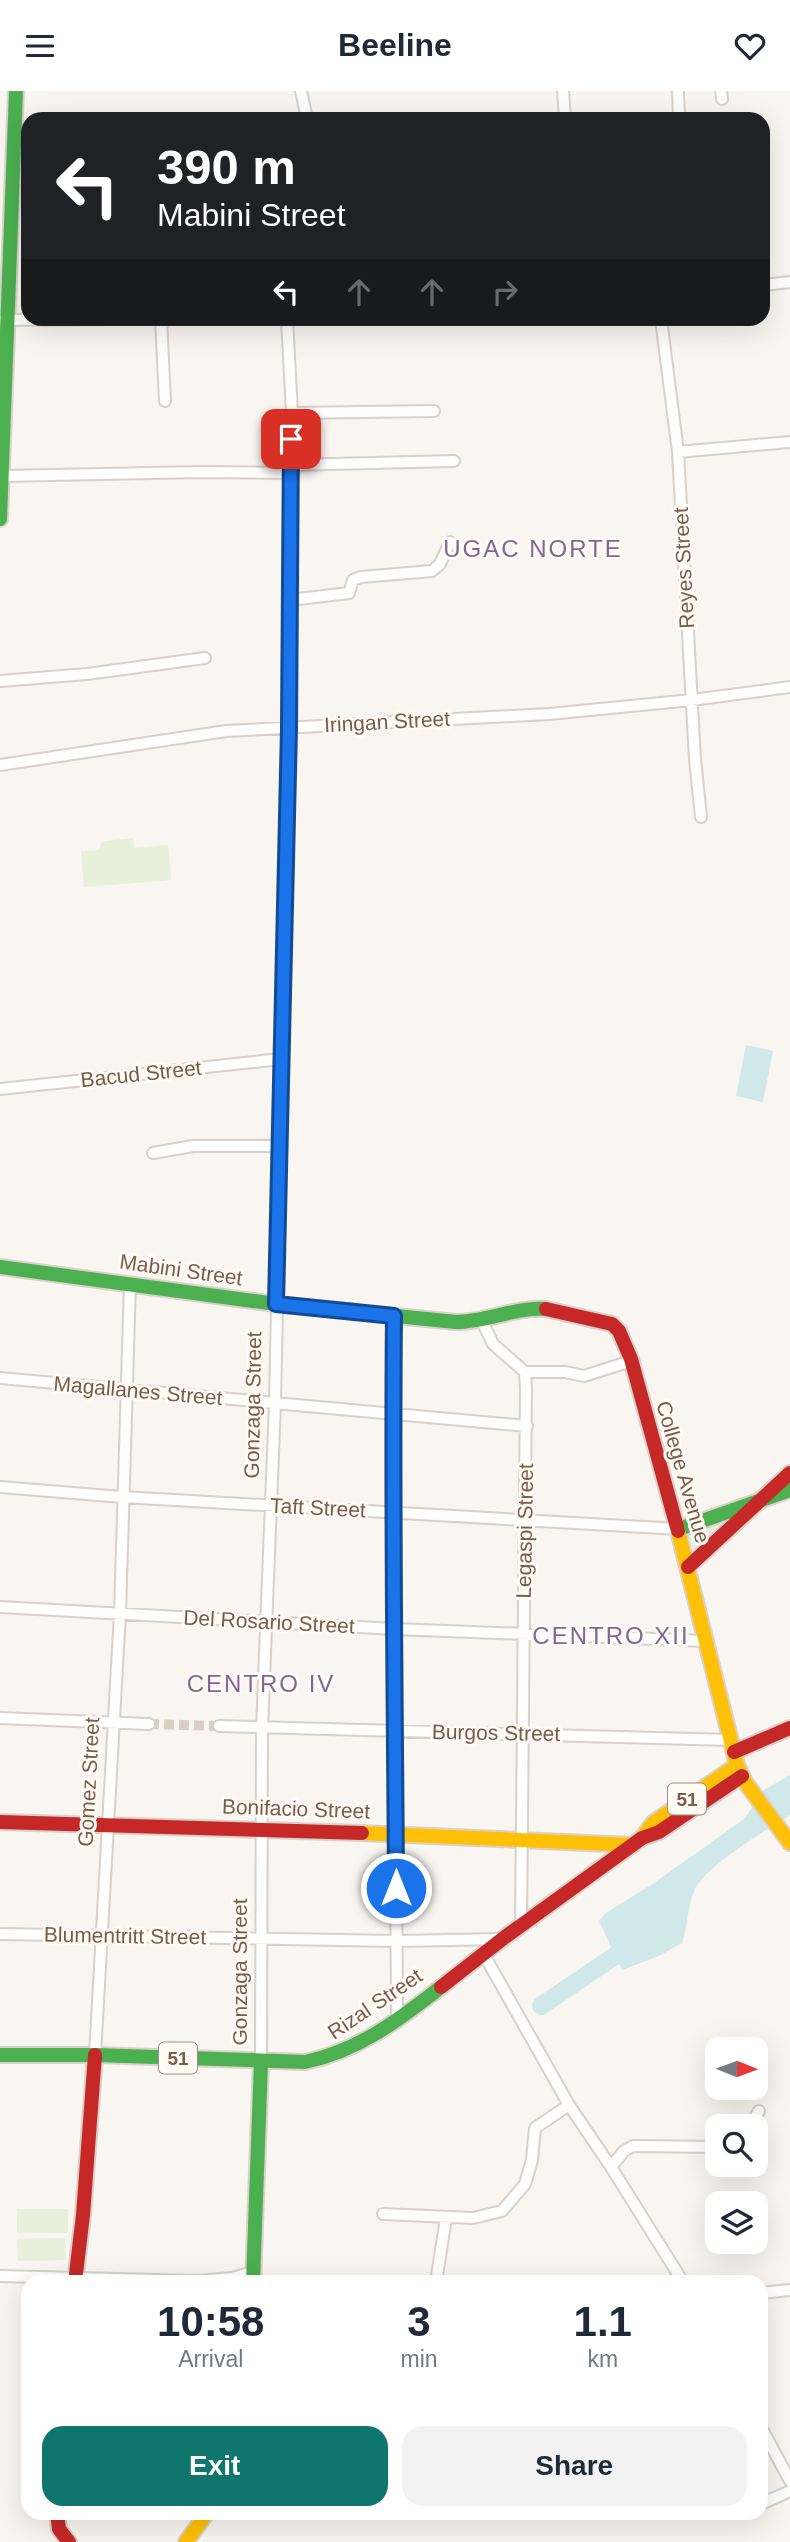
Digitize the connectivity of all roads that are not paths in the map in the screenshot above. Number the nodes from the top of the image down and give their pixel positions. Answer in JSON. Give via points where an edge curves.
{"nodes":[{"id":1,"x":16,"y":91,"type":"edge"},
{"id":2,"x":301,"y":91,"type":"edge"},
{"id":3,"x":563,"y":91,"type":"edge"},
{"id":4,"x":677,"y":91,"type":"edge"},
{"id":5,"x":306,"y":112,"type":"edge"},
{"id":6,"x":564,"y":112,"type":"edge"},
{"id":7,"x":678,"y":112,"type":"edge"},
{"id":8,"x":21,"y":162,"type":"edge"},
{"id":9,"x":790,"y":282,"type":"edge"},
{"id":10,"x":770,"y":284,"type":"edge"},
{"id":11,"x":4,"y":320,"type":"edge"},
{"id":12,"x":161,"y":326,"type":"edge"},
{"id":13,"x":287,"y":326,"type":"edge"},
{"id":14,"x":662,"y":326,"type":"edge"},
{"id":15,"x":165,"y":401,"type":"dead end"},
{"id":16,"x":434,"y":411,"type":"dead end"},
{"id":17,"x":292,"y":413,"type":"junction"},
{"id":18,"x":790,"y":442,"type":"edge"},
{"id":19,"x":678,"y":452,"type":"junction"},
{"id":20,"x":454,"y":461,"type":"dead end"},
{"id":21,"x":290,"y":469,"type":"junction"},
{"id":22,"x":2,"y":476,"type":"junction"},
{"id":23,"x":0,"y":519,"type":"edge"},
{"id":24,"x":450,"y":542,"type":"dead end"},
{"id":25,"x":290,"y":600,"type":"junction"},
{"id":26,"x":205,"y":658,"type":"dead end"},
{"id":27,"x":0,"y":681,"type":"edge"},
{"id":28,"x":790,"y":687,"type":"edge"},
{"id":29,"x":692,"y":700,"type":"junction"},
{"id":30,"x":289,"y":728,"type":"junction"},
{"id":31,"x":0,"y":765,"type":"edge"},
{"id":32,"x":701,"y":817,"type":"dead end"},
{"id":33,"x":281,"y":1059,"type":"junction"},
{"id":34,"x":0,"y":1089,"type":"edge"},
{"id":35,"x":281,"y":1146,"type":"junction"},
{"id":36,"x":153,"y":1153,"type":"dead end"},
{"id":37,"x":0,"y":1268,"type":"edge"},
{"id":38,"x":130,"y":1284,"type":"junction"},
{"id":39,"x":276,"y":1304,"type":"junction"},
{"id":40,"x":394,"y":1316,"type":"junction"},
{"id":41,"x":482,"y":1321,"type":"junction"},
{"id":42,"x":631,"y":1361,"type":"junction"},
{"id":43,"x":525,"y":1372,"type":"junction"},
{"id":44,"x":0,"y":1378,"type":"edge"},
{"id":45,"x":127,"y":1391,"type":"junction"},
{"id":46,"x":275,"y":1404,"type":"junction"},
{"id":47,"x":393,"y":1413,"type":"junction"},
{"id":48,"x":527,"y":1426,"type":"junction"},
{"id":49,"x":790,"y":1473,"type":"edge"},
{"id":50,"x":0,"y":1487,"type":"edge"},
{"id":51,"x":790,"y":1490,"type":"edge"},
{"id":52,"x":122,"y":1497,"type":"junction"},
{"id":53,"x":762,"y":1499,"type":"junction"},
{"id":54,"x":271,"y":1506,"type":"junction"},
{"id":55,"x":392,"y":1512,"type":"junction"},
{"id":56,"x":526,"y":1519,"type":"junction"},
{"id":57,"x":679,"y":1529,"type":"junction"},
{"id":58,"x":688,"y":1567,"type":"junction"},
{"id":59,"x":0,"y":1607,"type":"edge"},
{"id":60,"x":120,"y":1613,"type":"junction"},
{"id":61,"x":267,"y":1622,"type":"junction"},
{"id":62,"x":395,"y":1629,"type":"junction"},
{"id":63,"x":523,"y":1635,"type":"junction"},
{"id":64,"x":706,"y":1641,"type":"junction"},
{"id":65,"x":0,"y":1718,"type":"edge"},
{"id":66,"x":113,"y":1723,"type":"junction"},
{"id":67,"x":149,"y":1724,"type":"tunnel mouth"},
{"id":68,"x":219,"y":1726,"type":"tunnel mouth"},
{"id":69,"x":262,"y":1728,"type":"junction"},
{"id":70,"x":790,"y":1728,"type":"edge"},
{"id":71,"x":395,"y":1730,"type":"junction"},
{"id":72,"x":523,"y":1733,"type":"junction"},
{"id":73,"x":736,"y":1758,"type":"junction"},
{"id":74,"x":0,"y":1822,"type":"edge"},
{"id":75,"x":108,"y":1825,"type":"junction"},
{"id":76,"x":261,"y":1829,"type":"junction"},
{"id":77,"x":396,"y":1834,"type":"junction"},
{"id":78,"x":521,"y":1839,"type":"junction"},
{"id":79,"x":788,"y":1841,"type":"edge"},
{"id":80,"x":637,"y":1842,"type":"junction"},
{"id":81,"x":521,"y":1925,"type":"junction"},
{"id":82,"x":0,"y":1934,"type":"edge"},
{"id":83,"x":102,"y":1936,"type":"junction"},
{"id":84,"x":261,"y":1939,"type":"junction"},
{"id":85,"x":502,"y":1939,"type":"junction"},
{"id":86,"x":397,"y":1941,"type":"junction"},
{"id":87,"x":483,"y":1953,"type":"junction"},
{"id":88,"x":397,"y":2019,"type":"junction"},
{"id":89,"x":0,"y":2055,"type":"edge"},
{"id":90,"x":95,"y":2055,"type":"junction"},
{"id":91,"x":261,"y":2061,"type":"junction"},
{"id":92,"x":569,"y":2105,"type":"junction"},
{"id":93,"x":705,"y":2147,"type":"edge"},
{"id":94,"x":611,"y":2167,"type":"junction"},
{"id":95,"x":383,"y":2214,"type":"dead end"},
{"id":96,"x":446,"y":2218,"type":"junction"},
{"id":97,"x":76,"y":2275,"type":"edge"},
{"id":98,"x":253,"y":2275,"type":"edge"},
{"id":99,"x":437,"y":2275,"type":"edge"},
{"id":100,"x":679,"y":2275,"type":"edge"},
{"id":101,"x":0,"y":2276,"type":"edge"},
{"id":102,"x":21,"y":2277,"type":"edge"},
{"id":103,"x":790,"y":2290,"type":"edge"},
{"id":104,"x":768,"y":2292,"type":"edge"},
{"id":105,"x":768,"y":2440,"type":"edge"},
{"id":106,"x":790,"y":2457,"type":"edge"},
{"id":107,"x":778,"y":2459,"type":"junction"},
{"id":108,"x":790,"y":2481,"type":"edge"},
{"id":109,"x":790,"y":2491,"type":"edge"},
{"id":110,"x":768,"y":2501,"type":"edge"},
{"id":111,"x":58,"y":2520,"type":"edge"},
{"id":112,"x":202,"y":2520,"type":"edge"},
{"id":113,"x":69,"y":2542,"type":"edge"},
{"id":114,"x":186,"y":2542,"type":"edge"}],
"edges":[{"from":1,"to":8,"type":"main road"},
{"from":2,"to":5,"type":"street"},
{"from":3,"to":6,"type":"street"},
{"from":4,"to":7,"type":"street"},
{"from":8,"to":11,"type":"main road"},
{"from":9,"to":10,"type":"street"},
{"from":11,"to":22,"type":"main road"},
{"from":12,"to":15,"type":"street"},
{"from":13,"to":17,"type":"street","name":"Gonzaga Street"},
{"from":14,"to":19,"type":"street","name":"Reyes Street"},
{"from":16,"to":17,"type":"street"},
{"from":17,"to":21,"type":"street","name":"Gonzaga Street"},
{"from":18,"to":19,"type":"street"},
{"from":19,"to":29,"type":"street","name":"Reyes Street"},
{"from":20,"to":21,"type":"street"},
{"from":21,"to":22,"type":"street"},
{"from":21,"to":25,"type":"street","name":"Gonzaga Street"},
{"from":22,"to":23,"type":"main road"},
{"from":24,"to":25,"type":"street","via":[[432,571],[361,577],[353,580],[349,593]]},
{"from":25,"to":30,"type":"street","name":"Gonzaga Street"},
{"from":26,"to":27,"type":"street"},
{"from":28,"to":29,"type":"street","name":"Iringan Street"},
{"from":29,"to":30,"type":"street","name":"Iringan Street","via":[[549,714]]},
{"from":29,"to":32,"type":"street","name":"Reyes Street"},
{"from":30,"to":31,"type":"street","name":"Iringan Street","via":[[226,731]]},
{"from":30,"to":33,"type":"street","name":"Gonzaga Street"},
{"from":33,"to":34,"type":"street","name":"Bacud Street"},
{"from":33,"to":35,"type":"street","name":"Gonzaga Street"},
{"from":35,"to":36,"type":"street","via":[[183,1146]]},
{"from":35,"to":39,"type":"street","name":"Gonzaga Street"},
{"from":37,"to":38,"type":"main road","name":"Mabini Street"},
{"from":38,"to":39,"type":"main road","name":"Mabini Street"},
{"from":38,"to":45,"type":"street","name":"Gomez Street"},
{"from":39,"to":40,"type":"main road","name":"Mabini Street"},
{"from":39,"to":46,"type":"street","name":"Gonzaga Street"},
{"from":40,"to":41,"type":"main road","name":"Mabini Street"},
{"from":40,"to":47,"type":"street"},
{"from":41,"to":42,"type":"main road","name":"College Avenue","via":[[538,1309],[612,1324],[618,1328]]},
{"from":41,"to":43,"type":"street","via":[[494,1344]]},
{"from":42,"to":43,"type":"street","via":[[584,1376]]},
{"from":42,"to":57,"type":"main road","name":"College Avenue"},
{"from":43,"to":48,"type":"street","name":"Legaspi Street"},
{"from":44,"to":45,"type":"street","name":"Magallanes Street"},
{"from":45,"to":46,"type":"street","name":"Magallanes Street"},
{"from":45,"to":52,"type":"street","name":"Gomez Street"},
{"from":46,"to":47,"type":"street","name":"Magallanes Street"},
{"from":46,"to":54,"type":"street","name":"Gonzaga Street"},
{"from":47,"to":48,"type":"street","name":"Magallanes Street"},
{"from":47,"to":55,"type":"street"},
{"from":48,"to":56,"type":"street","name":"Legaspi Street"},
{"from":49,"to":53,"type":"main road"},
{"from":50,"to":52,"type":"street","name":"Taft Street"},
{"from":51,"to":53,"type":"main road"},
{"from":52,"to":54,"type":"street","name":"Taft Street"},
{"from":52,"to":60,"type":"street","name":"Gomez Street"},
{"from":53,"to":57,"type":"main road"},
{"from":53,"to":58,"type":"main road"},
{"from":54,"to":55,"type":"street","name":"Taft Street"},
{"from":54,"to":61,"type":"street","name":"Gonzaga Street"},
{"from":55,"to":56,"type":"street","name":"Taft Street"},
{"from":55,"to":62,"type":"street"},
{"from":56,"to":57,"type":"street","name":"Taft Street"},
{"from":56,"to":63,"type":"street","name":"Legaspi Street"},
{"from":57,"to":58,"type":"main road","name":"College Avenue"},
{"from":58,"to":64,"type":"main road","name":"College Avenue"},
{"from":59,"to":60,"type":"street","name":"Del Rosario Street"},
{"from":60,"to":61,"type":"street","name":"Del Rosario Street"},
{"from":60,"to":66,"type":"street","name":"Gomez Street"},
{"from":61,"to":62,"type":"street","name":"Del Rosario Street"},
{"from":61,"to":69,"type":"street","name":"Gonzaga Street"},
{"from":62,"to":63,"type":"street","name":"Del Rosario Street"},
{"from":62,"to":71,"type":"street"},
{"from":63,"to":64,"type":"street","name":"Del Rosario Street"},
{"from":63,"to":72,"type":"street","name":"Legaspi Street"},
{"from":64,"to":73,"type":"main road","name":"College Avenue"},
{"from":65,"to":66,"type":"street"},
{"from":66,"to":67,"type":"street"},
{"from":66,"to":75,"type":"street","name":"Gomez Street"},
{"from":68,"to":69,"type":"street","name":"Burgos Street"},
{"from":69,"to":71,"type":"street","name":"Burgos Street"},
{"from":69,"to":76,"type":"street","name":"Gonzaga Street"},
{"from":70,"to":73,"type":"main road","name":"Rizal Street"},
{"from":71,"to":72,"type":"street","name":"Burgos Street"},
{"from":71,"to":77,"type":"street"},
{"from":72,"to":73,"type":"street","name":"Burgos Street"},
{"from":72,"to":78,"type":"street","name":"Legaspi Street"},
{"from":73,"to":79,"type":"main road","name":"College Avenue","via":[[750,1789]]},
{"from":73,"to":80,"type":"main road","name":"Rizal Street","number":"51","via":[[653,1823]]},
{"from":74,"to":75,"type":"main road","name":"Bonifacio Street"},
{"from":75,"to":76,"type":"main road","name":"Bonifacio Street"},
{"from":75,"to":83,"type":"street","name":"Gomez Street"},
{"from":76,"to":77,"type":"main road","name":"Bonifacio Street"},
{"from":76,"to":84,"type":"street","name":"Gonzaga Street"},
{"from":77,"to":78,"type":"main road","name":"Bonifacio Street"},
{"from":77,"to":86,"type":"street"},
{"from":78,"to":80,"type":"main road","name":"Bonifacio Street"},
{"from":78,"to":81,"type":"street","name":"Legaspi Street"},
{"from":80,"to":81,"type":"main road","name":"Rizal Street","number":"51"},
{"from":81,"to":85,"type":"main road","name":"Rizal Street","number":"51"},
{"from":82,"to":83,"type":"street","name":"Blumentritt Street"},
{"from":83,"to":84,"type":"street","name":"Blumentritt Street"},
{"from":83,"to":90,"type":"street","name":"Gomez Street"},
{"from":84,"to":86,"type":"street","name":"Blumentritt Street"},
{"from":84,"to":91,"type":"street","name":"Gonzaga Street"},
{"from":85,"to":86,"type":"street","name":"Blumentritt Street"},
{"from":85,"to":87,"type":"main road","name":"Rizal Street","number":"51"},
{"from":86,"to":88,"type":"street"},
{"from":87,"to":88,"type":"main road","name":"Rizal Street","number":"51"},
{"from":87,"to":92,"type":"street"},
{"from":88,"to":91,"type":"main road","name":"Rizal Street","number":"51","via":[[332,2058]]},
{"from":89,"to":90,"type":"main road","name":"Rizal Street","number":"51"},
{"from":90,"to":91,"type":"main road","name":"Rizal Street","number":"51"},
{"from":90,"to":97,"type":"main road","name":"Gomez Street"},
{"from":91,"to":98,"type":"main road","name":"Gonzaga Street"},
{"from":92,"to":94,"type":"street"},
{"from":92,"to":96,"type":"street","via":[[534,2128],[525,2184],[502,2211]]},
{"from":93,"to":94,"type":"street","via":[[633,2146]]},
{"from":94,"to":100,"type":"street"},
{"from":95,"to":96,"type":"street"},
{"from":96,"to":99,"type":"street"},
{"from":101,"to":102,"type":"street"},
{"from":103,"to":104,"type":"street"},
{"from":105,"to":107,"type":"street"},
{"from":106,"to":107,"type":"street"},
{"from":107,"to":108,"type":"street"},
{"from":109,"to":110,"type":"street"},
{"from":111,"to":113,"type":"main road","via":[[61,2535]]},
{"from":112,"to":114,"type":"main road"}]}
